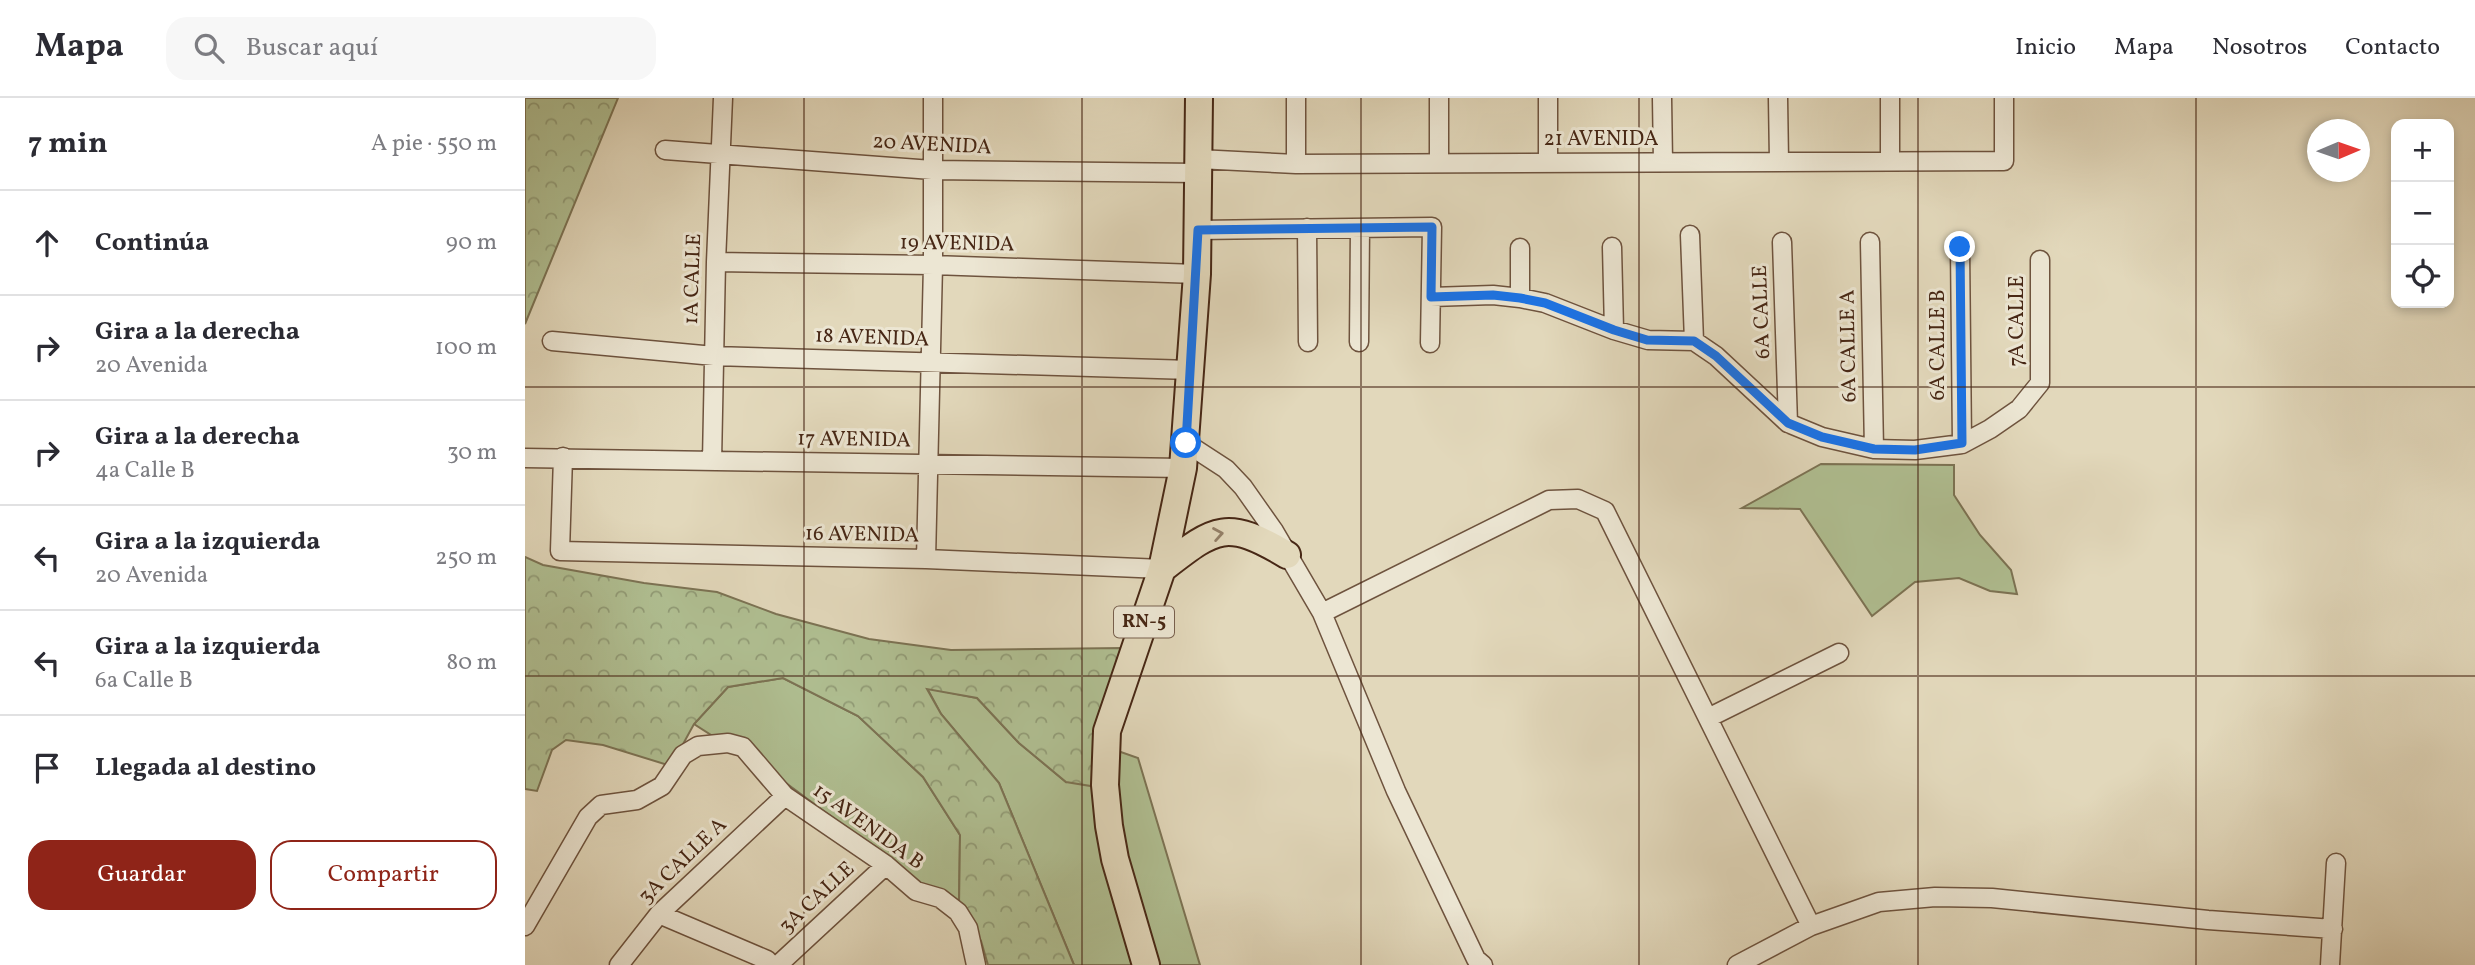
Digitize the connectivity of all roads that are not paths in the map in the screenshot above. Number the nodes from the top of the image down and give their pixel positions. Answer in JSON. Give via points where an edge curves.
{"nodes":[{"id":1,"x":723,"y":98,"type":"edge"},
{"id":2,"x":933,"y":98,"type":"edge"},
{"id":3,"x":1199,"y":98,"type":"edge"},
{"id":4,"x":1296,"y":98,"type":"edge"},
{"id":5,"x":1439,"y":98,"type":"edge"},
{"id":6,"x":1548,"y":98,"type":"edge"},
{"id":7,"x":1662,"y":98,"type":"edge"},
{"id":8,"x":1779,"y":98,"type":"edge"},
{"id":9,"x":1890,"y":98,"type":"edge"},
{"id":10,"x":2004,"y":98,"type":"edge"},
{"id":11,"x":664,"y":150,"type":"dead end"},
{"id":12,"x":721,"y":153,"type":"junction"},
{"id":13,"x":1779,"y":161,"type":"junction"},
{"id":14,"x":1890,"y":161,"type":"junction"},
{"id":15,"x":1439,"y":162,"type":"junction"},
{"id":16,"x":1548,"y":162,"type":"junction"},
{"id":17,"x":1663,"y":162,"type":"junction"},
{"id":18,"x":1296,"y":164,"type":"junction"},
{"id":19,"x":1198,"y":166,"type":"junction"},
{"id":20,"x":932,"y":170,"type":"junction"},
{"id":21,"x":1307,"y":228,"type":"junction"},
{"id":22,"x":1360,"y":229,"type":"junction"},
{"id":23,"x":1198,"y":230,"type":"junction"},
{"id":24,"x":1690,"y":235,"type":"dead end"},
{"id":25,"x":1782,"y":242,"type":"dead end"},
{"id":26,"x":1870,"y":242,"type":"dead end"},
{"id":27,"x":1612,"y":247,"type":"dead end"},
{"id":28,"x":1960,"y":247,"type":"dead end"},
{"id":29,"x":1520,"y":248,"type":"dead end"},
{"id":30,"x":2040,"y":260,"type":"dead end"},
{"id":31,"x":716,"y":262,"type":"junction"},
{"id":32,"x":933,"y":265,"type":"junction"},
{"id":33,"x":1197,"y":274,"type":"junction"},
{"id":34,"x":1431,"y":297,"type":"junction"},
{"id":35,"x":1520,"y":298,"type":"junction"},
{"id":36,"x":1614,"y":330,"type":"junction"},
{"id":37,"x":552,"y":341,"type":"dead end"},
{"id":38,"x":1694,"y":341,"type":"junction"},
{"id":39,"x":1308,"y":342,"type":"dead end"},
{"id":40,"x":1359,"y":342,"type":"dead end"},
{"id":41,"x":1430,"y":344,"type":"dead end"},
{"id":42,"x":714,"y":356,"type":"junction"},
{"id":43,"x":930,"y":363,"type":"junction"},
{"id":44,"x":1191,"y":370,"type":"junction"},
{"id":45,"x":1788,"y":423,"type":"junction"},
{"id":46,"x":1962,"y":443,"type":"junction"},
{"id":47,"x":1874,"y":449,"type":"junction"},
{"id":48,"x":1185,"y":456,"type":"junction"},
{"id":49,"x":563,"y":457,"type":"junction"},
{"id":50,"x":525,"y":458,"type":"edge"},
{"id":51,"x":712,"y":461,"type":"junction"},
{"id":52,"x":928,"y":464,"type":"junction"},
{"id":53,"x":1287,"y":555,"type":"junction"},
{"id":54,"x":926,"y":559,"type":"junction"},
{"id":55,"x":1161,"y":569,"type":"junction"},
{"id":56,"x":1322,"y":613,"type":"junction"},
{"id":57,"x":1839,"y":653,"type":"dead end"},
{"id":58,"x":1708,"y":718,"type":"junction"},
{"id":59,"x":785,"y":796,"type":"junction"},
{"id":60,"x":2336,"y":863,"type":"dead end"},
{"id":61,"x":886,"y":865,"type":"junction"},
{"id":62,"x":530,"y":908,"type":"edge"},
{"id":63,"x":659,"y":914,"type":"junction"},
{"id":64,"x":525,"y":926,"type":"edge"},
{"id":65,"x":1811,"y":926,"type":"junction"},
{"id":66,"x":2333,"y":929,"type":"junction"},
{"id":67,"x":619,"y":965,"type":"edge"},
{"id":68,"x":770,"y":965,"type":"edge"},
{"id":69,"x":778,"y":965,"type":"edge"},
{"id":70,"x":976,"y":965,"type":"edge"},
{"id":71,"x":1146,"y":965,"type":"edge"},
{"id":72,"x":1483,"y":965,"type":"edge"},
{"id":73,"x":1737,"y":965,"type":"edge"},
{"id":74,"x":2330,"y":965,"type":"edge"}],
"edges":[{"from":1,"to":12,"type":"street","name":"1A CALLE"},
{"from":2,"to":20,"type":"street"},
{"from":3,"to":19,"type":"main road","number":"RN-5"},
{"from":4,"to":18,"type":"street"},
{"from":5,"to":15,"type":"street"},
{"from":6,"to":16,"type":"street"},
{"from":7,"to":17,"type":"street"},
{"from":8,"to":13,"type":"street"},
{"from":9,"to":14,"type":"street"},
{"from":10,"to":14,"type":"street","name":"21 AVENIDA","via":[[2004,161]]},
{"from":11,"to":12,"type":"street","name":"20 AVENIDA"},
{"from":12,"to":20,"type":"street","name":"20 AVENIDA"},
{"from":12,"to":31,"type":"street","name":"1A CALLE"},
{"from":13,"to":14,"type":"street","name":"21 AVENIDA"},
{"from":13,"to":17,"type":"street","name":"21 AVENIDA"},
{"from":15,"to":16,"type":"street","name":"21 AVENIDA"},
{"from":15,"to":18,"type":"street","name":"21 AVENIDA"},
{"from":16,"to":17,"type":"street","name":"21 AVENIDA"},
{"from":18,"to":19,"type":"street","name":"21 AVENIDA"},
{"from":19,"to":20,"type":"street","name":"20 AVENIDA"},
{"from":19,"to":23,"type":"main road","number":"RN-5"},
{"from":20,"to":32,"type":"street"},
{"from":21,"to":22,"type":"street"},
{"from":21,"to":23,"type":"street"},
{"from":21,"to":39,"type":"street"},
{"from":22,"to":34,"type":"street","via":[[1432,227]]},
{"from":22,"to":40,"type":"street"},
{"from":23,"to":33,"type":"main road","number":"RN-5"},
{"from":24,"to":38,"type":"street"},
{"from":25,"to":45,"type":"street","name":"6A CALLE"},
{"from":26,"to":47,"type":"street","name":"6A CALLE A"},
{"from":27,"to":36,"type":"street"},
{"from":28,"to":46,"type":"street","name":"6A CALLE B"},
{"from":29,"to":35,"type":"street"},
{"from":30,"to":46,"type":"street","name":"7A CALLE","via":[[2040,383],[2019,409]]},
{"from":31,"to":32,"type":"street","name":"19 AVENIDA"},
{"from":31,"to":42,"type":"street","name":"1A CALLE"},
{"from":32,"to":33,"type":"street","name":"19 AVENIDA"},
{"from":32,"to":43,"type":"street"},
{"from":33,"to":44,"type":"main road","number":"RN-5"},
{"from":34,"to":35,"type":"street"},
{"from":34,"to":41,"type":"street"},
{"from":35,"to":36,"type":"street"},
{"from":36,"to":38,"type":"street","via":[[1647,340]]},
{"from":37,"to":42,"type":"street","name":"18 AVENIDA"},
{"from":38,"to":45,"type":"street"},
{"from":42,"to":43,"type":"street","name":"18 AVENIDA"},
{"from":42,"to":51,"type":"street","name":"1A CALLE"},
{"from":43,"to":44,"type":"street","name":"18 AVENIDA"},
{"from":43,"to":52,"type":"street"},
{"from":44,"to":48,"type":"main road","number":"RN-5"},
{"from":45,"to":47,"type":"street","via":[[1822,437]]},
{"from":46,"to":47,"type":"street","via":[[1915,450]]},
{"from":48,"to":52,"type":"street","name":"17 AVENIDA"},
{"from":48,"to":53,"type":"street","via":[[1226,470],[1243,487]]},
{"from":48,"to":55,"type":"main road","number":"RN-5"},
{"from":49,"to":50,"type":"street","name":"17 AVENIDA"},
{"from":49,"to":51,"type":"street","name":"17 AVENIDA"},
{"from":49,"to":54,"type":"street","name":"16 AVENIDA","via":[[560,551]]},
{"from":51,"to":52,"type":"street","name":"17 AVENIDA"},
{"from":52,"to":54,"type":"street"},
{"from":55,"to":53,"type":"main road","one_way":true,"via":[[1206,536],[1222,531],[1245,533]]},
{"from":53,"to":56,"type":"street"},
{"from":54,"to":55,"type":"street","name":"16 AVENIDA"},
{"from":55,"to":71,"type":"main road","number":"RN-5","via":[[1107,731],[1105,785],[1115,859]]},
{"from":56,"to":58,"type":"street","via":[[1549,500],[1578,499],[1605,511]]},
{"from":56,"to":72,"type":"street","via":[[1396,791],[1476,959]]},
{"from":57,"to":58,"type":"street"},
{"from":58,"to":65,"type":"street"},
{"from":59,"to":61,"type":"street","name":"15 AVENIDA B"},
{"from":59,"to":62,"type":"street","name":"15 AVENIDA B","via":[[743,747],[728,743],[698,746],[683,755],[662,786],[636,800],[601,805],[588,817]]},
{"from":59,"to":63,"type":"street","name":"3A CALLE A"},
{"from":60,"to":66,"type":"street"},
{"from":61,"to":69,"type":"street","name":"3A CALLE"},
{"from":61,"to":70,"type":"street","name":"15 AVENIDA B","via":[[916,891],[940,898],[958,912],[968,928]]},
{"from":62,"to":64,"type":"street"},
{"from":63,"to":67,"type":"street","name":"3A CALLE A"},
{"from":63,"to":68,"type":"street"},
{"from":65,"to":66,"type":"street","via":[[1879,902],[1935,897],[1992,898]]},
{"from":65,"to":73,"type":"street"},
{"from":66,"to":74,"type":"street"}]}
